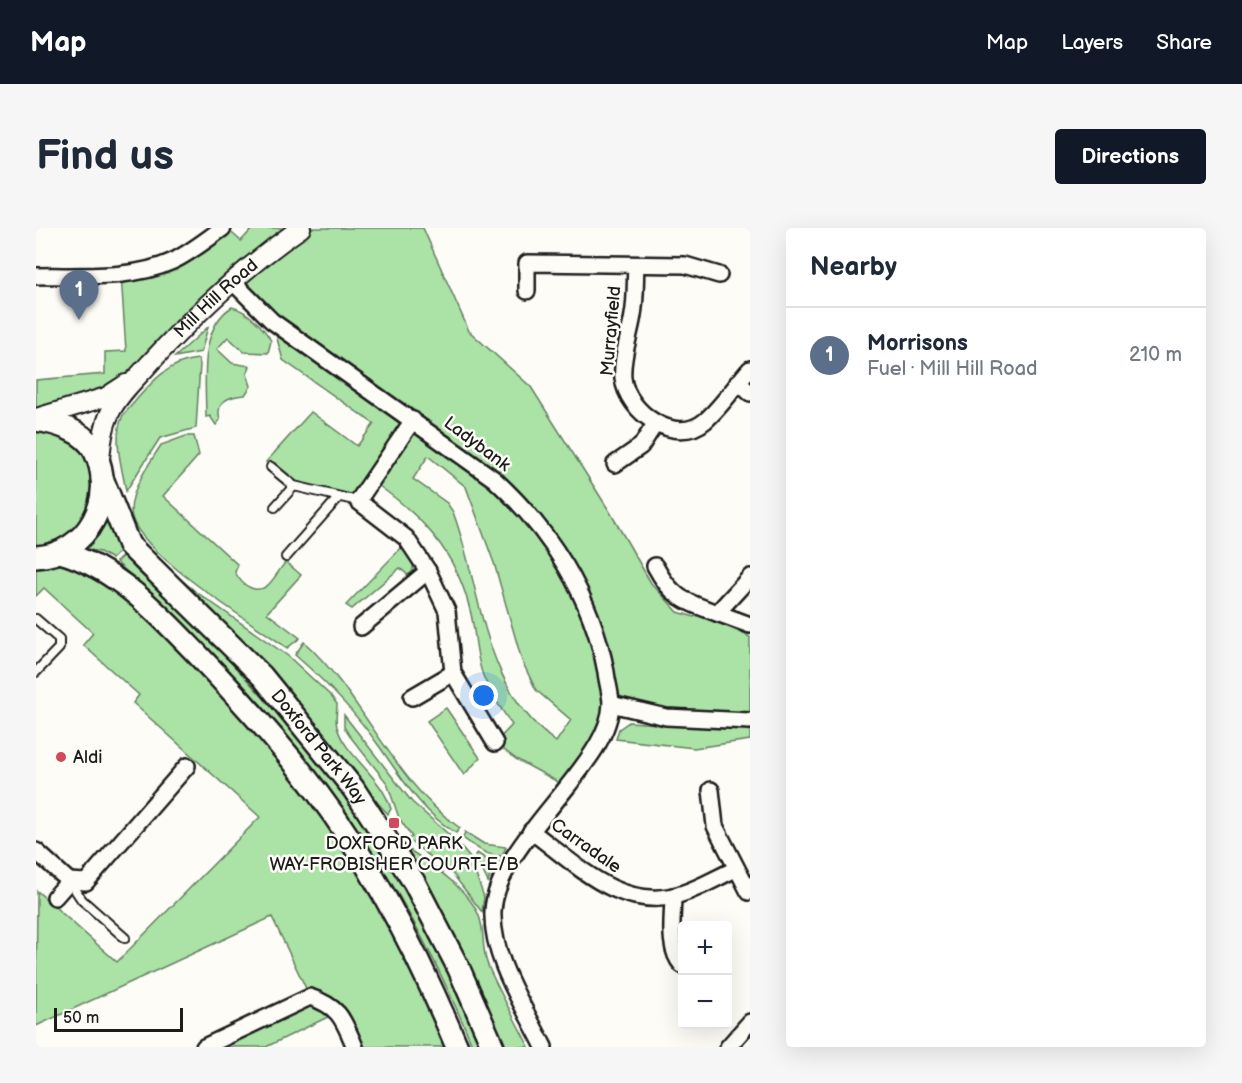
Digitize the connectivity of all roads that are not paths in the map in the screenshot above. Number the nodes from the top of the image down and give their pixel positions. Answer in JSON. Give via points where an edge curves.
{"nodes":[{"id":1,"x":223,"y":228,"type":"edge"},
{"id":2,"x":301,"y":228,"type":"edge"},
{"id":3,"x":636,"y":265,"type":"junction"},
{"id":4,"x":719,"y":275,"type":"dead end"},
{"id":5,"x":36,"y":276,"type":"edge"},
{"id":6,"x":232,"y":281,"type":"junction"},
{"id":7,"x":527,"y":291,"type":"dead end"},
{"id":8,"x":750,"y":369,"type":"edge"},
{"id":9,"x":138,"y":377,"type":"junction"},
{"id":10,"x":738,"y":382,"type":"junction"},
{"id":11,"x":750,"y":393,"type":"edge"},
{"id":12,"x":36,"y":419,"type":"edge"},
{"id":13,"x":413,"y":420,"type":"junction"},
{"id":14,"x":655,"y":424,"type":"junction"},
{"id":15,"x":615,"y":464,"type":"dead end"},
{"id":16,"x":271,"y":467,"type":"dead end"},
{"id":17,"x":100,"y":474,"type":"junction"},
{"id":18,"x":294,"y":486,"type":"junction"},
{"id":19,"x":339,"y":497,"type":"junction"},
{"id":20,"x":358,"y":501,"type":"junction"},
{"id":21,"x":275,"y":507,"type":"dead end"},
{"id":22,"x":60,"y":552,"type":"junction"},
{"id":23,"x":36,"y":557,"type":"edge"},
{"id":24,"x":286,"y":557,"type":"dead end"},
{"id":25,"x":655,"y":566,"type":"dead end"},
{"id":26,"x":428,"y":571,"type":"junction"},
{"id":27,"x":750,"y":577,"type":"edge"},
{"id":28,"x":717,"y":613,"type":"junction"},
{"id":29,"x":36,"y":619,"type":"edge"},
{"id":30,"x":750,"y":626,"type":"edge"},
{"id":31,"x":361,"y":627,"type":"dead end"},
{"id":32,"x":36,"y":672,"type":"edge"},
{"id":33,"x":453,"y":673,"type":"junction"},
{"id":34,"x":412,"y":697,"type":"dead end"},
{"id":35,"x":611,"y":704,"type":"junction"},
{"id":36,"x":750,"y":721,"type":"edge"},
{"id":37,"x":495,"y":743,"type":"dead end"},
{"id":38,"x":187,"y":766,"type":"dead end"},
{"id":39,"x":711,"y":790,"type":"dead end"},
{"id":40,"x":531,"y":831,"type":"junction"},
{"id":41,"x":36,"y":851,"type":"edge"},
{"id":42,"x":736,"y":869,"type":"junction"},
{"id":43,"x":69,"y":880,"type":"junction"},
{"id":44,"x":749,"y":892,"type":"edge"},
{"id":45,"x":673,"y":896,"type":"junction"},
{"id":46,"x":55,"y":897,"type":"dead end"},
{"id":47,"x":125,"y":938,"type":"dead end"},
{"id":48,"x":678,"y":961,"type":"edge"},
{"id":49,"x":750,"y":1022,"type":"edge"},
{"id":50,"x":204,"y":1047,"type":"edge"},
{"id":51,"x":355,"y":1047,"type":"edge"},
{"id":52,"x":457,"y":1047,"type":"edge"},
{"id":53,"x":493,"y":1047,"type":"edge"},
{"id":54,"x":544,"y":1047,"type":"edge"},
{"id":55,"x":728,"y":1047,"type":"edge"}],
"edges":[{"from":1,"to":5,"type":"street","via":[[173,261],[148,270]]},
{"from":2,"to":6,"type":"street","name":"Mill Hill Road"},
{"from":3,"to":4,"type":"street","name":"Murrayfield","via":[[685,265]]},
{"from":3,"to":7,"type":"street","name":"Murrayfield","via":[[527,263]]},
{"from":3,"to":14,"type":"street","name":"Murrayfield","via":[[623,379],[631,400]]},
{"from":6,"to":9,"type":"street","name":"Mill Hill Road"},
{"from":6,"to":13,"type":"street","name":"Ladybank","via":[[272,321]]},
{"from":8,"to":10,"type":"street"},
{"from":9,"to":12,"type":"street","name":"Mill Hill Road","via":[[106,397]]},
{"from":9,"to":17,"type":"street","name":"Mill Hill Road","via":[[110,413]]},
{"from":10,"to":11,"type":"street"},
{"from":10,"to":14,"type":"street","via":[[704,423],[685,428]]},
{"from":12,"to":17,"type":"main road","name":"Doxford Park Way","via":[[73,432],[94,450]]},
{"from":13,"to":20,"type":"street"},
{"from":13,"to":35,"type":"street","name":"Ladybank","via":[[494,479],[525,507],[572,573],[599,642]]},
{"from":14,"to":15,"type":"street","via":[[641,446]]},
{"from":16,"to":18,"type":"lane"},
{"from":17,"to":22,"type":"main road","via":[[101,502],[93,524],[85,535]]},
{"from":17,"to":53,"type":"main road","name":"Doxford Park Way","via":[[129,545],[262,676],[353,788],[414,882],[459,969]]},
{"from":18,"to":19,"type":"lane"},
{"from":18,"to":21,"type":"lane"},
{"from":19,"to":20,"type":"lane"},
{"from":19,"to":24,"type":"lane"},
{"from":20,"to":26,"type":"street","via":[[406,538]]},
{"from":22,"to":23,"type":"main road"},
{"from":22,"to":52,"type":"main road","name":"Doxford Park Way","via":[[112,574],[180,636],[242,701],[317,792],[369,869],[413,948]]},
{"from":25,"to":28,"type":"street","via":[[668,589],[691,604]]},
{"from":26,"to":31,"type":"street"},
{"from":26,"to":33,"type":"street","via":[[447,611]]},
{"from":27,"to":28,"type":"street"},
{"from":28,"to":30,"type":"street"},
{"from":29,"to":32,"type":"lane","via":[[59,639],[59,648]]},
{"from":33,"to":34,"type":"street"},
{"from":33,"to":37,"type":"street"},
{"from":35,"to":36,"type":"street","via":[[666,717]]},
{"from":35,"to":40,"type":"street","name":"Ladybank","via":[[604,733],[587,760]]},
{"from":38,"to":43,"type":"street","via":[[86,882]]},
{"from":39,"to":42,"type":"street","via":[[715,826]]},
{"from":40,"to":45,"type":"street","name":"Carradale","via":[[602,884],[639,899]]},
{"from":40,"to":54,"type":"street","name":"Carradale","via":[[504,878],[494,911],[501,958]]},
{"from":41,"to":43,"type":"street"},
{"from":42,"to":44,"type":"street"},
{"from":42,"to":45,"type":"street","name":"Carradale"},
{"from":43,"to":46,"type":"street"},
{"from":43,"to":47,"type":"lane","via":[[82,900]]},
{"from":45,"to":48,"type":"street","via":[[674,948]]},
{"from":49,"to":55,"type":"street"},
{"from":50,"to":51,"type":"street","via":[[310,997],[330,1004],[342,1018]]}]}
